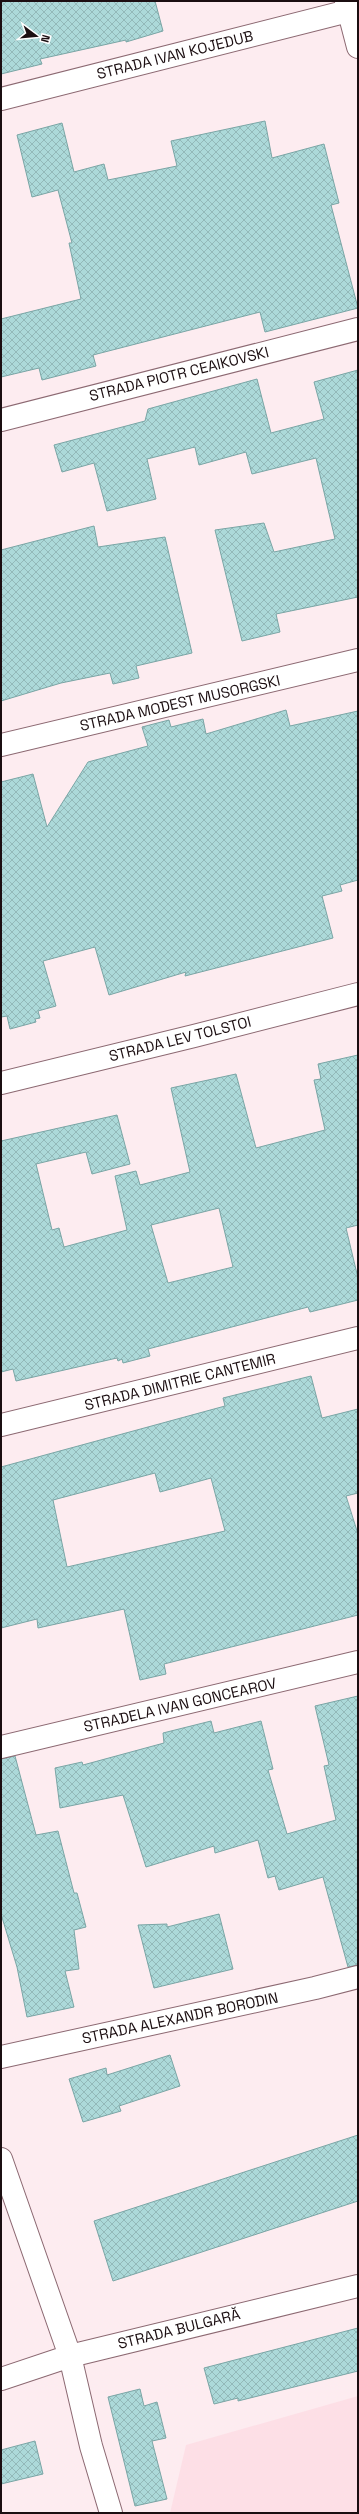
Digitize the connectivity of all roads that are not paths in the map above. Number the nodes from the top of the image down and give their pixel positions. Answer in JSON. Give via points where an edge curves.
{"nodes":[{"id":1,"x":347,"y":6,"type":"edge"},
{"id":2,"x":358,"y":47,"type":"edge"},
{"id":3,"x":1,"y":99,"type":"edge"},
{"id":4,"x":358,"y":329,"type":"edge"},
{"id":5,"x":1,"y":420,"type":"edge"},
{"id":6,"x":358,"y":660,"type":"edge"},
{"id":7,"x":1,"y":745,"type":"edge"},
{"id":8,"x":358,"y":994,"type":"edge"},
{"id":9,"x":1,"y":1083,"type":"edge"},
{"id":10,"x":358,"y":1338,"type":"edge"},
{"id":11,"x":1,"y":1426,"type":"edge"},
{"id":12,"x":358,"y":1662,"type":"edge"},
{"id":13,"x":1,"y":1747,"type":"edge"},
{"id":14,"x":358,"y":1977,"type":"edge"},
{"id":15,"x":1,"y":2057,"type":"edge"},
{"id":16,"x":1,"y":2159,"type":"edge"},
{"id":17,"x":358,"y":2286,"type":"edge"},
{"id":18,"x":70,"y":2356,"type":"junction"},
{"id":19,"x":1,"y":2379,"type":"edge"},
{"id":20,"x":111,"y":2513,"type":"edge"}],
"edges":[{"from":1,"to":2,"type":"street"},
{"from":1,"to":3,"type":"street","name":"STRADA IVAN KOJEDUB"},
{"from":4,"to":5,"type":"street","name":"STRADA PIOTR CEAIKOVSKI"},
{"from":6,"to":7,"type":"street","name":"STRADA MODEST MUSORGSKI"},
{"from":8,"to":9,"type":"street","name":"STRADA LEV TOLSTOI"},
{"from":10,"to":11,"type":"street","name":"STRADA DIMITRIE CANTEMIR"},
{"from":12,"to":13,"type":"street","name":"STRADELA IVAN GONCEAROV"},
{"from":14,"to":15,"type":"street","name":"STRADA ALEXANDR BORODIN"},
{"from":16,"to":18,"type":"street"},
{"from":17,"to":18,"type":"street","name":"STRADA BULGARĂ"},
{"from":18,"to":19,"type":"street","name":"STRADA BULGARĂ"},
{"from":18,"to":20,"type":"street","via":[[91,2446]]}]}
